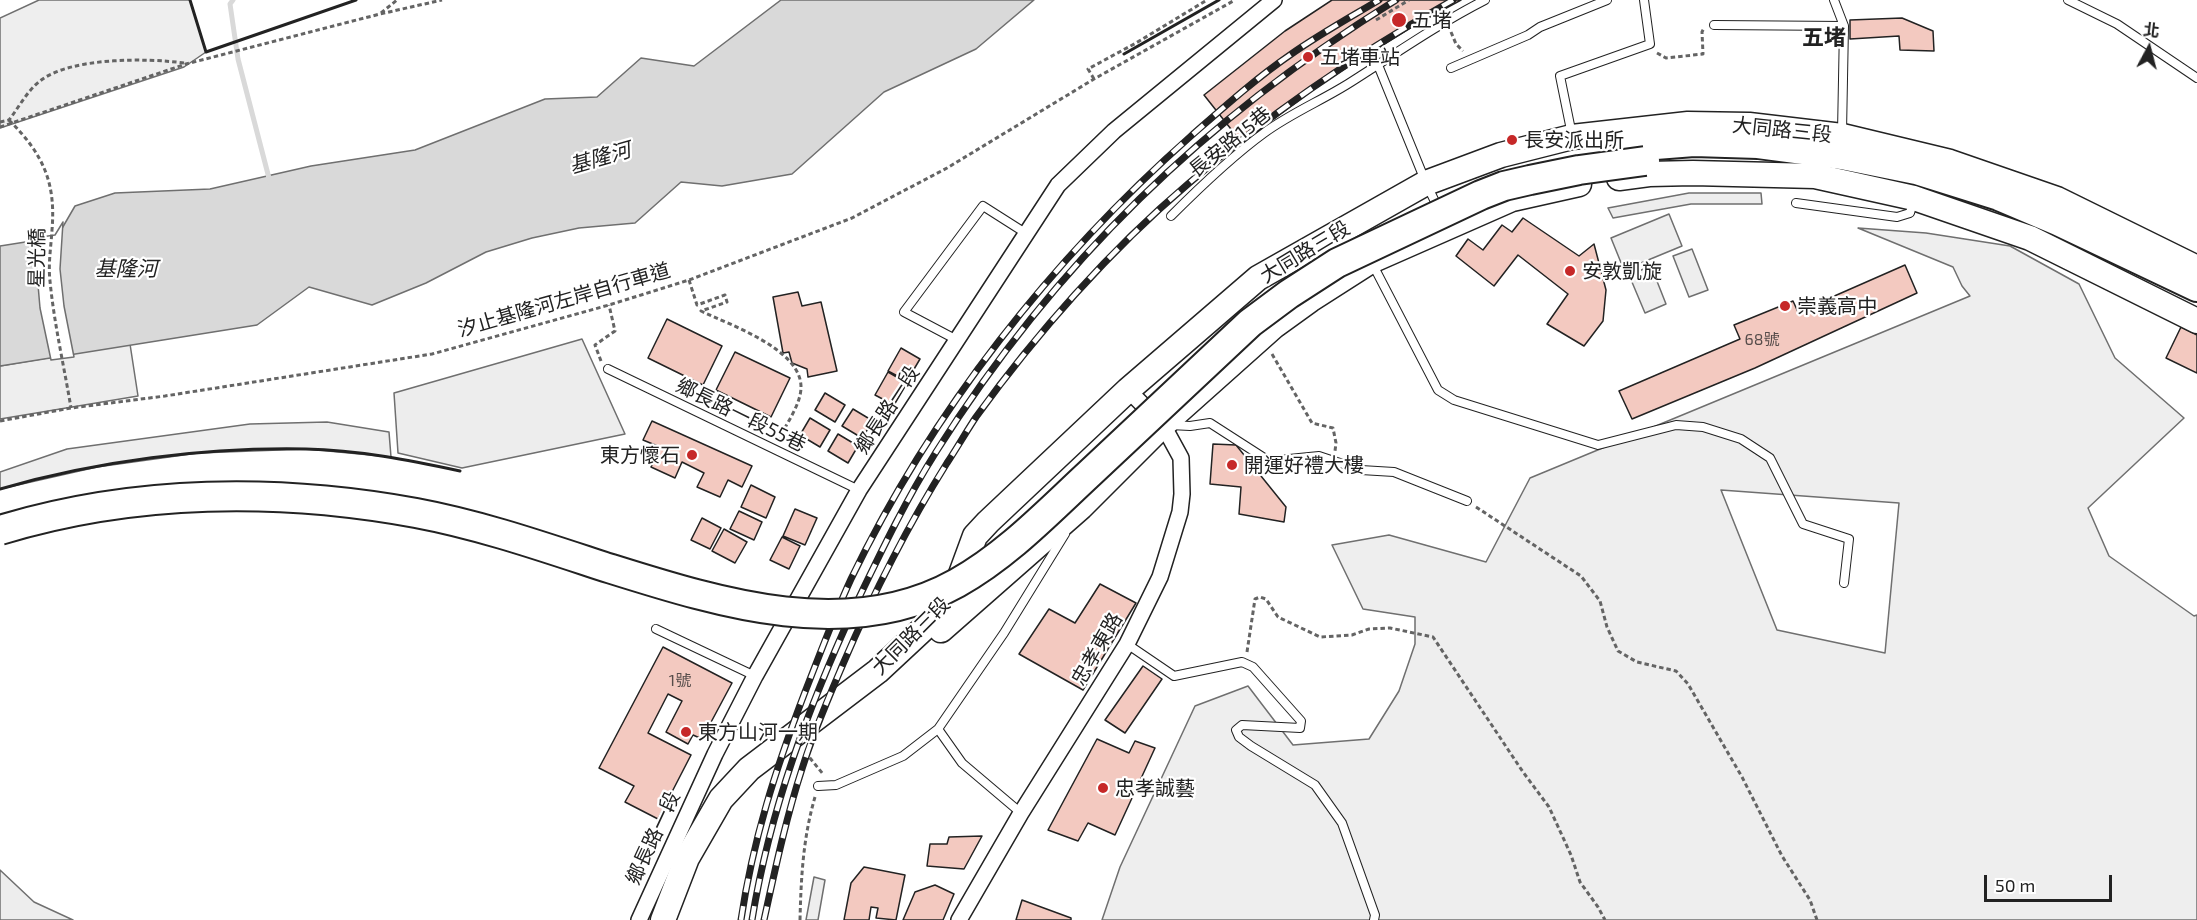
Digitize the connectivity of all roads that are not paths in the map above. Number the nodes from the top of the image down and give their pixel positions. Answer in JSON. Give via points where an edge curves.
{"nodes":[{"id":1,"x":1274,"y":0,"type":"edge"},
{"id":2,"x":1485,"y":0,"type":"edge"},
{"id":3,"x":1607,"y":0,"type":"edge"},
{"id":4,"x":1644,"y":0,"type":"edge"},
{"id":5,"x":1834,"y":0,"type":"edge"},
{"id":6,"x":2068,"y":0,"type":"edge"},
{"id":7,"x":1714,"y":25,"type":"road end"},
{"id":8,"x":1844,"y":26,"type":"junction"},
{"id":9,"x":1378,"y":65,"type":"junction"},
{"id":10,"x":1451,"y":69,"type":"dead end"},
{"id":11,"x":2197,"y":78,"type":"edge"},
{"id":12,"x":1842,"y":136,"type":"junction"},
{"id":13,"x":1572,"y":137,"type":"junction"},
{"id":14,"x":1637,"y":154,"type":"junction"},
{"id":15,"x":1426,"y":183,"type":"junction"},
{"id":16,"x":1914,"y":198,"type":"junction"},
{"id":17,"x":1796,"y":203,"type":"dead end"},
{"id":18,"x":1171,"y":216,"type":"dead end"},
{"id":19,"x":1448,"y":228,"type":"junction"},
{"id":20,"x":1027,"y":234,"type":"junction"},
{"id":21,"x":1371,"y":261,"type":"junction"},
{"id":22,"x":2197,"y":268,"type":"edge"},
{"id":23,"x":2197,"y":287,"type":"edge"},
{"id":24,"x":2197,"y":303,"type":"edge"},
{"id":25,"x":2197,"y":321,"type":"edge"},
{"id":26,"x":957,"y":340,"type":"junction"},
{"id":27,"x":608,"y":369,"type":"road end"},
{"id":28,"x":1128,"y":390,"type":"junction"},
{"id":29,"x":1162,"y":425,"type":"junction"},
{"id":30,"x":859,"y":490,"type":"junction"},
{"id":31,"x":1467,"y":501,"type":"road end"},
{"id":32,"x":1081,"y":507,"type":"junction"},
{"id":33,"x":0,"y":520,"type":"edge"},
{"id":34,"x":0,"y":530,"type":"edge"},
{"id":35,"x":1844,"y":583,"type":"dead end"},
{"id":36,"x":656,"y":629,"type":"dead end"},
{"id":37,"x":1127,"y":644,"type":"junction"},
{"id":38,"x":754,"y":676,"type":"junction"},
{"id":39,"x":938,"y":729,"type":"junction"},
{"id":40,"x":818,"y":786,"type":"road end"},
{"id":41,"x":1021,"y":813,"type":"junction"},
{"id":42,"x":639,"y":920,"type":"edge"},
{"id":43,"x":663,"y":920,"type":"edge"},
{"id":44,"x":676,"y":920,"type":"edge"},
{"id":45,"x":959,"y":920,"type":"edge"},
{"id":46,"x":1374,"y":920,"type":"edge"}],
"edges":[{"from":1,"to":20,"type":"street","name":"鄉長路一段","via":[[1077,164]]},
{"from":2,"to":9,"type":"lane","name":"長安路15巷"},
{"from":3,"to":10,"type":"lane"},
{"from":4,"to":13,"type":"lane","via":[[1650,44],[1560,76]]},
{"from":5,"to":8,"type":"lane"},
{"from":6,"to":11,"type":"lane","via":[[2117,24]]},
{"from":7,"to":8,"type":"lane"},
{"from":8,"to":12,"type":"lane"},
{"from":9,"to":15,"type":"lane"},
{"from":9,"to":18,"type":"lane","name":"長安路15巷","via":[[1263,133]]},
{"from":12,"to":13,"type":"main road","name":"大同路三段","via":[[1749,125],[1688,123]]},
{"from":12,"to":22,"type":"main road","name":"大同路三段","via":[[1950,162],[2057,199]]},
{"from":13,"to":15,"type":"main road","name":"大同路三段","via":[[1501,155]]},
{"from":14,"to":23,"type":"highway","via":[[1694,142],[1758,144],[1842,154],[1916,170],[2019,205]]},
{"from":14,"to":24,"type":"highway","via":[[1789,160],[1943,194],[2029,222]]},
{"from":14,"to":33,"type":"highway","via":[[1550,161],[1476,183],[1375,231],[1282,284],[1240,315],[1006,536],[973,560],[897,596],[802,602],[736,592],[668,576],[480,515],[390,498],[265,485],[103,496]]},
{"from":14,"to":34,"type":"highway","bridge":true,"via":[[1504,186],[1337,263],[1250,323],[1013,545],[956,584],[902,606],[834,613],[756,609],[706,598],[457,521],[326,501],[221,495],[142,501],[40,518]]},
{"from":15,"to":19,"type":"lane"},
{"from":15,"to":28,"type":"main road","name":"大同路三段","via":[[1258,278]]},
{"from":16,"to":17,"type":"lane","via":[[1910,213],[1897,217]]},
{"from":16,"to":19,"type":"main road","name":"大同路三段","via":[[1815,176],[1649,174],[1512,199]]},
{"from":16,"to":25,"type":"main road","name":"大同路三段","via":[[2030,238]]},
{"from":19,"to":21,"type":"main road","name":"大同路三段"},
{"from":20,"to":26,"type":"street","name":"鄉長路一段"},
{"from":20,"to":26,"type":"lane","via":[[983,206],[904,312]]},
{"from":21,"to":29,"type":"main road","name":"大同路三段","via":[[1274,326]]},
{"from":21,"to":35,"type":"lane","via":[[1438,390],[1454,400],[1598,445],[1676,425],[1703,427],[1741,439],[1770,458],[1803,524],[1849,540]]},
{"from":26,"to":30,"type":"street","name":"鄉長路一段"},
{"from":27,"to":30,"type":"lane","name":"鄉長路一段55巷"},
{"from":28,"to":29,"type":"street","name":"忠孝東路"},
{"from":28,"to":43,"type":"main road","name":"大同路三段","via":[[975,536],[950,604],[878,671],[749,770],[721,799],[687,858]]},
{"from":29,"to":31,"type":"lane","via":[[1210,423],[1269,461],[1319,456],[1361,470],[1394,472]]},
{"from":29,"to":32,"type":"main road","name":"大同路三段"},
{"from":29,"to":37,"type":"street","name":"忠孝東路","via":[[1180,458],[1182,494],[1160,577]]},
{"from":30,"to":38,"type":"street","name":"鄉長路一段"},
{"from":32,"to":39,"type":"lane","via":[[1004,633]]},
{"from":32,"to":44,"type":"main road","name":"大同路三段","via":[[886,679],[762,775],[734,804],[697,866]]},
{"from":36,"to":38,"type":"lane"},
{"from":37,"to":41,"type":"street","name":"忠孝東路"},
{"from":37,"to":46,"type":"lane","via":[[1174,676],[1242,662],[1253,667],[1302,721],[1300,728],[1242,725],[1236,730],[1239,737],[1315,785],[1341,823]]},
{"from":38,"to":42,"type":"street","name":"鄉長路一段"},
{"from":39,"to":40,"type":"lane","via":[[903,756],[836,785]]},
{"from":39,"to":41,"type":"lane","via":[[962,763]]},
{"from":41,"to":45,"type":"street","name":"忠孝東路"}]}
